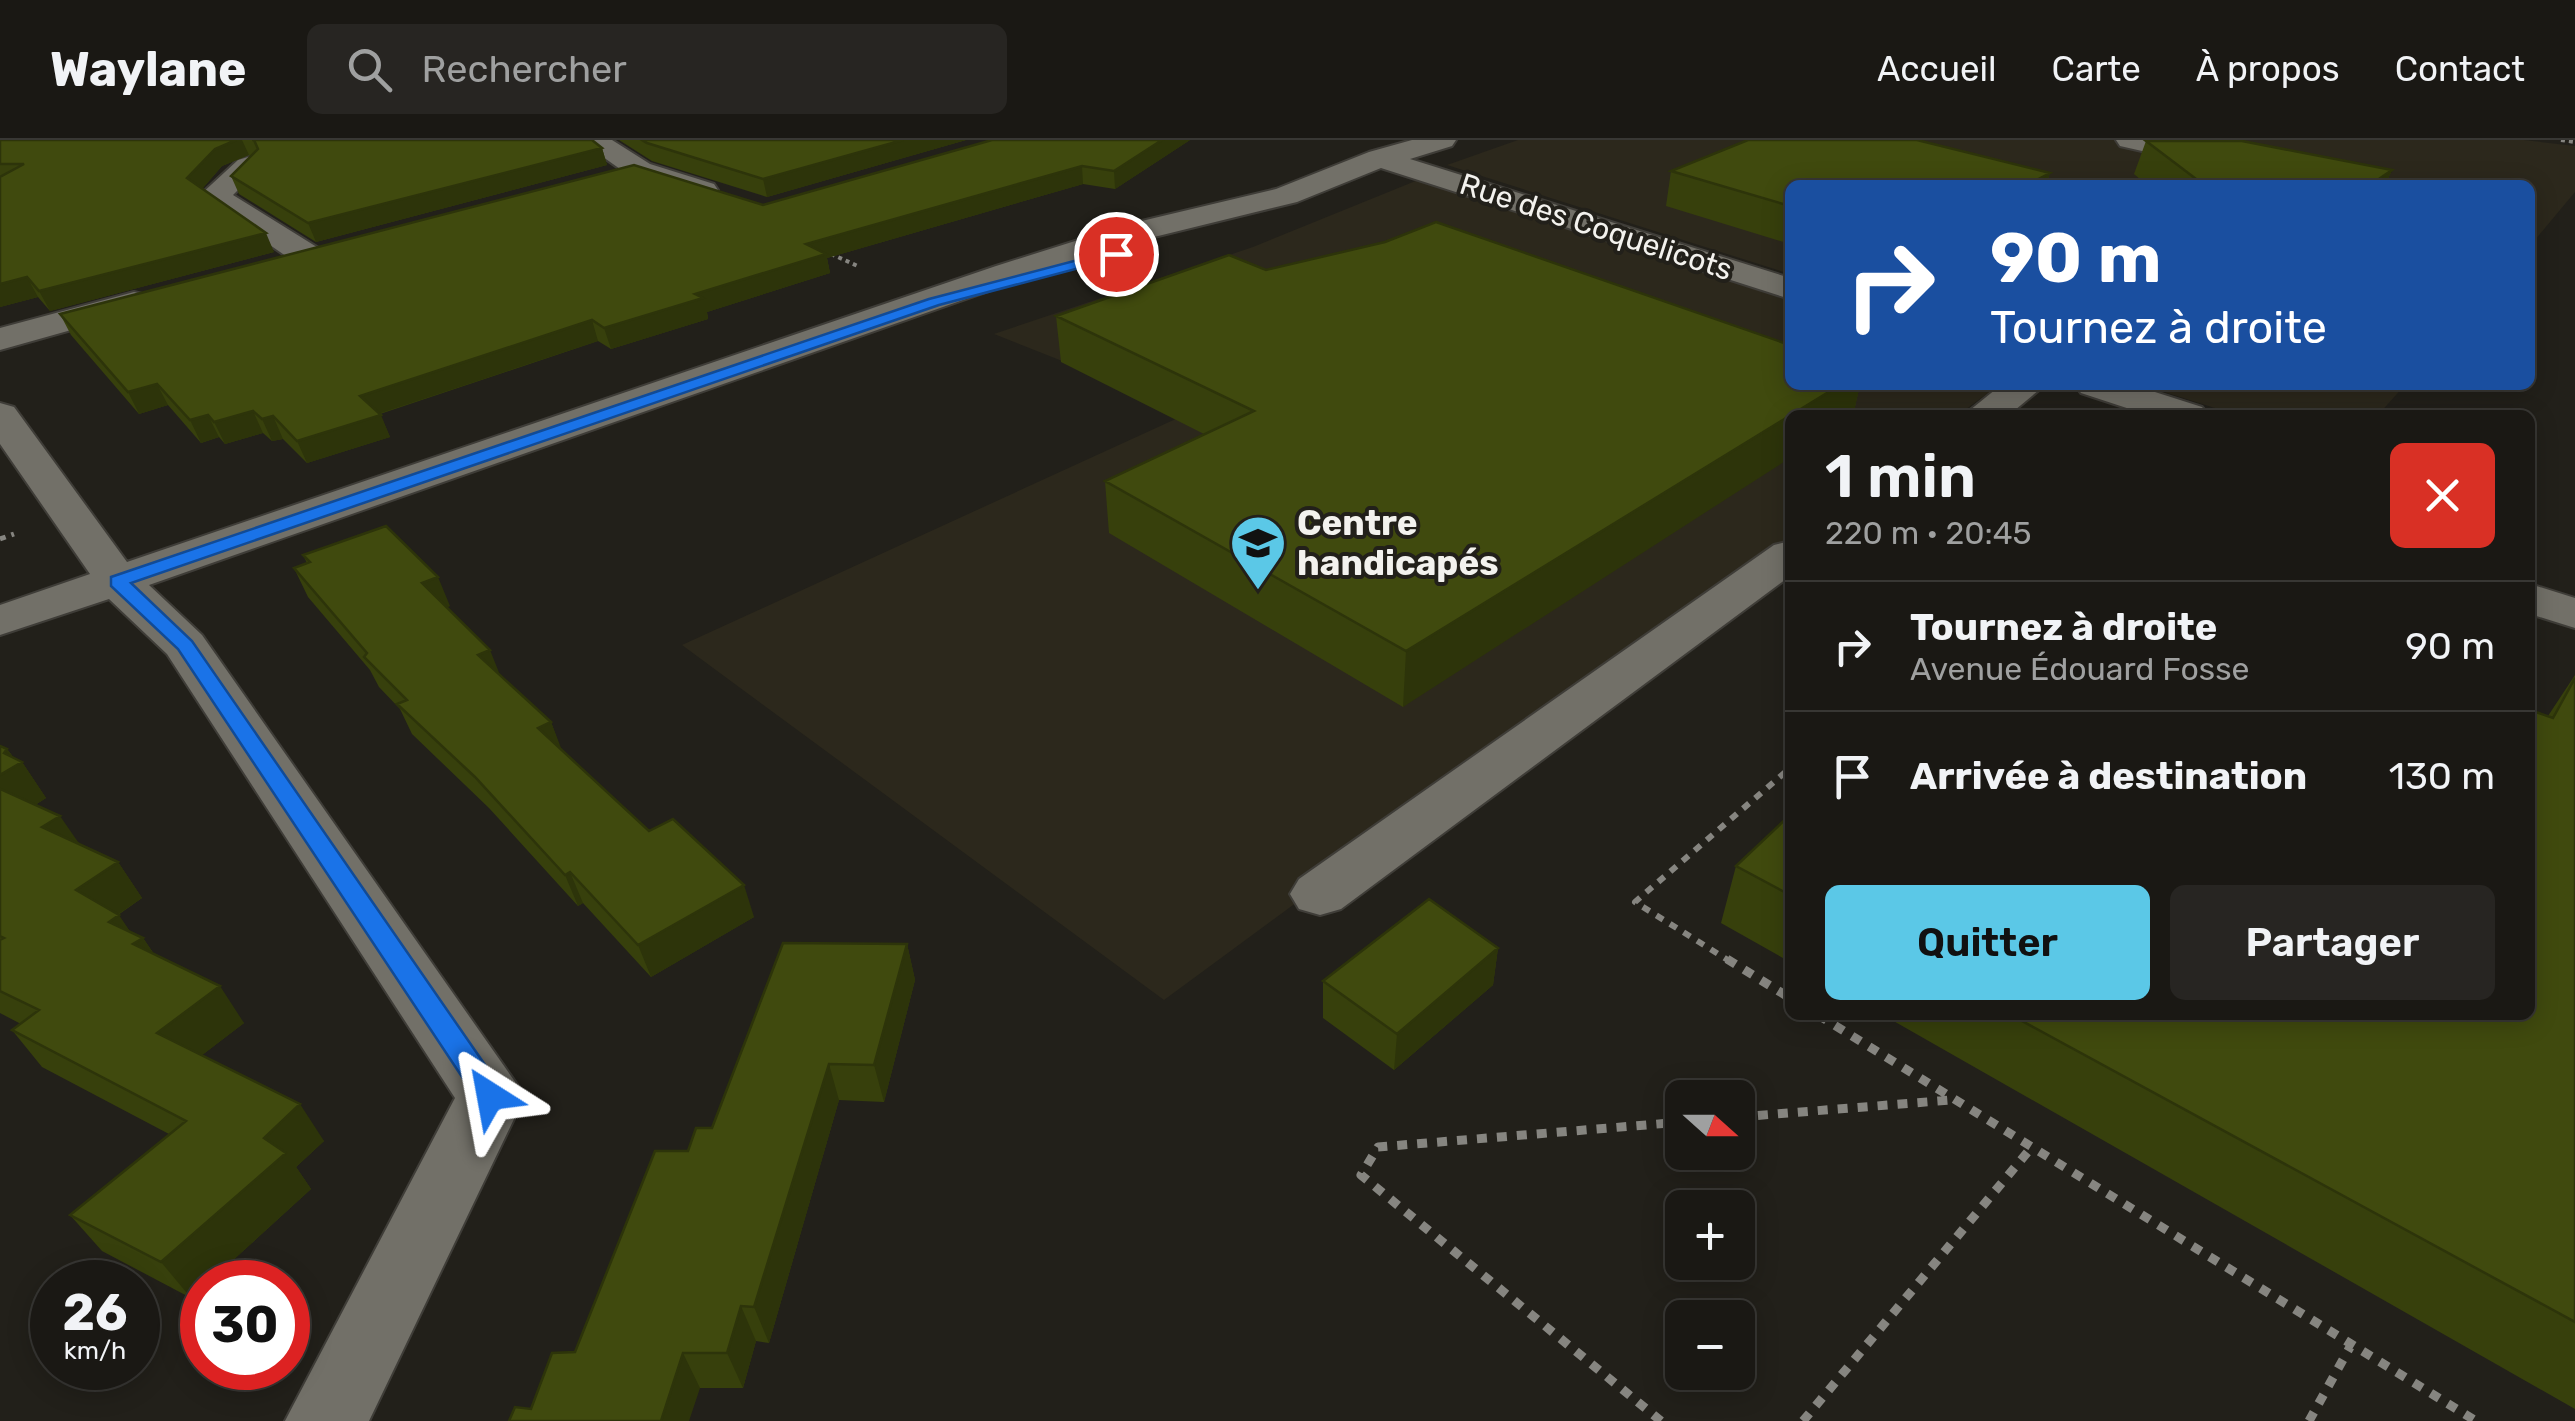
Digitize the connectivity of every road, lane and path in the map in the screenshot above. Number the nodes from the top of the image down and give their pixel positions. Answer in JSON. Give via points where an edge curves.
{"nodes":[{"id":1,"x":592,"y":140,"type":"edge"},
{"id":2,"x":2130,"y":140,"type":"edge"},
{"id":3,"x":2561,"y":140,"type":"edge"},
{"id":4,"x":2575,"y":142,"type":"edge"},
{"id":5,"x":1455,"y":143,"type":"edge"},
{"id":6,"x":1390,"y":161,"type":"junction"},
{"id":7,"x":248,"y":166,"type":"edge"},
{"id":8,"x":640,"y":170,"type":"junction"},
{"id":9,"x":603,"y":180,"type":"edge"},
{"id":10,"x":2309,"y":180,"type":"edge"},
{"id":11,"x":766,"y":211,"type":"joint"},
{"id":12,"x":345,"y":246,"type":"edge"},
{"id":13,"x":308,"y":256,"type":"junction"},
{"id":14,"x":271,"y":266,"type":"edge"},
{"id":15,"x":1785,"y":287,"type":"edge"},
{"id":16,"x":159,"y":295,"type":"edge"},
{"id":17,"x":934,"y":302,"type":"junction"},
{"id":18,"x":0,"y":338,"type":"edge"},
{"id":19,"x":2019,"y":390,"type":"edge"},
{"id":20,"x":2110,"y":390,"type":"edge"},
{"id":21,"x":1991,"y":410,"type":"edge"},
{"id":22,"x":2172,"y":410,"type":"edge"},
{"id":23,"x":0,"y":415,"type":"edge"},
{"id":24,"x":1785,"y":559,"type":"edge"},
{"id":25,"x":118,"y":582,"type":"junction"},
{"id":26,"x":2535,"y":600,"type":"edge"},
{"id":27,"x":2575,"y":614,"type":"edge"},
{"id":28,"x":0,"y":621,"type":"edge"},
{"id":29,"x":1785,"y":772,"type":"edge"},
{"id":30,"x":1320,"y":894,"type":"dead end"},
{"id":31,"x":1785,"y":995,"type":"edge"},
{"id":32,"x":1826,"y":1020,"type":"edge"},
{"id":33,"x":1954,"y":1100,"type":"junction"},
{"id":34,"x":1755,"y":1117,"type":"edge"},
{"id":35,"x":1665,"y":1123,"type":"edge"},
{"id":36,"x":2032,"y":1148,"type":"junction"},
{"id":37,"x":2350,"y":1346,"type":"junction"},
{"id":38,"x":326,"y":1421,"type":"edge"},
{"id":39,"x":1661,"y":1421,"type":"edge"},
{"id":40,"x":1802,"y":1421,"type":"edge"},
{"id":41,"x":2309,"y":1421,"type":"edge"},
{"id":42,"x":2476,"y":1421,"type":"edge"}],
"edges":[{"from":1,"to":8,"type":"street"},
{"from":2,"to":10,"type":"street"},
{"from":3,"to":4,"type":"path"},
{"from":5,"to":6,"type":"street"},
{"from":6,"to":15,"type":"street","name":"Rue des Coquelicots"},
{"from":6,"to":17,"type":"street","via":[[1300,209]]},
{"from":7,"to":13,"type":"street","via":[[214,196]]},
{"from":8,"to":9,"type":"street"},
{"from":8,"to":11,"type":"street"},
{"from":11,"to":17,"type":"path","via":[[785,232]]},
{"from":12,"to":13,"type":"street"},
{"from":13,"to":14,"type":"street"},
{"from":16,"to":18,"type":"street"},
{"from":17,"to":25,"type":"street"},
{"from":19,"to":21,"type":"street"},
{"from":20,"to":22,"type":"street"},
{"from":23,"to":25,"type":"street"},
{"from":24,"to":30,"type":"street"},
{"from":25,"to":28,"type":"street"},
{"from":25,"to":38,"type":"street","via":[[185,645],[490,1096]]},
{"from":26,"to":27,"type":"street"},
{"from":29,"to":31,"type":"path","via":[[1635,902]]},
{"from":32,"to":33,"type":"path"},
{"from":33,"to":34,"type":"path"},
{"from":33,"to":36,"type":"path"},
{"from":35,"to":39,"type":"path","via":[[1378,1147],[1361,1175]]},
{"from":36,"to":37,"type":"path"},
{"from":36,"to":40,"type":"path"},
{"from":37,"to":41,"type":"path"},
{"from":37,"to":42,"type":"path"}]}
